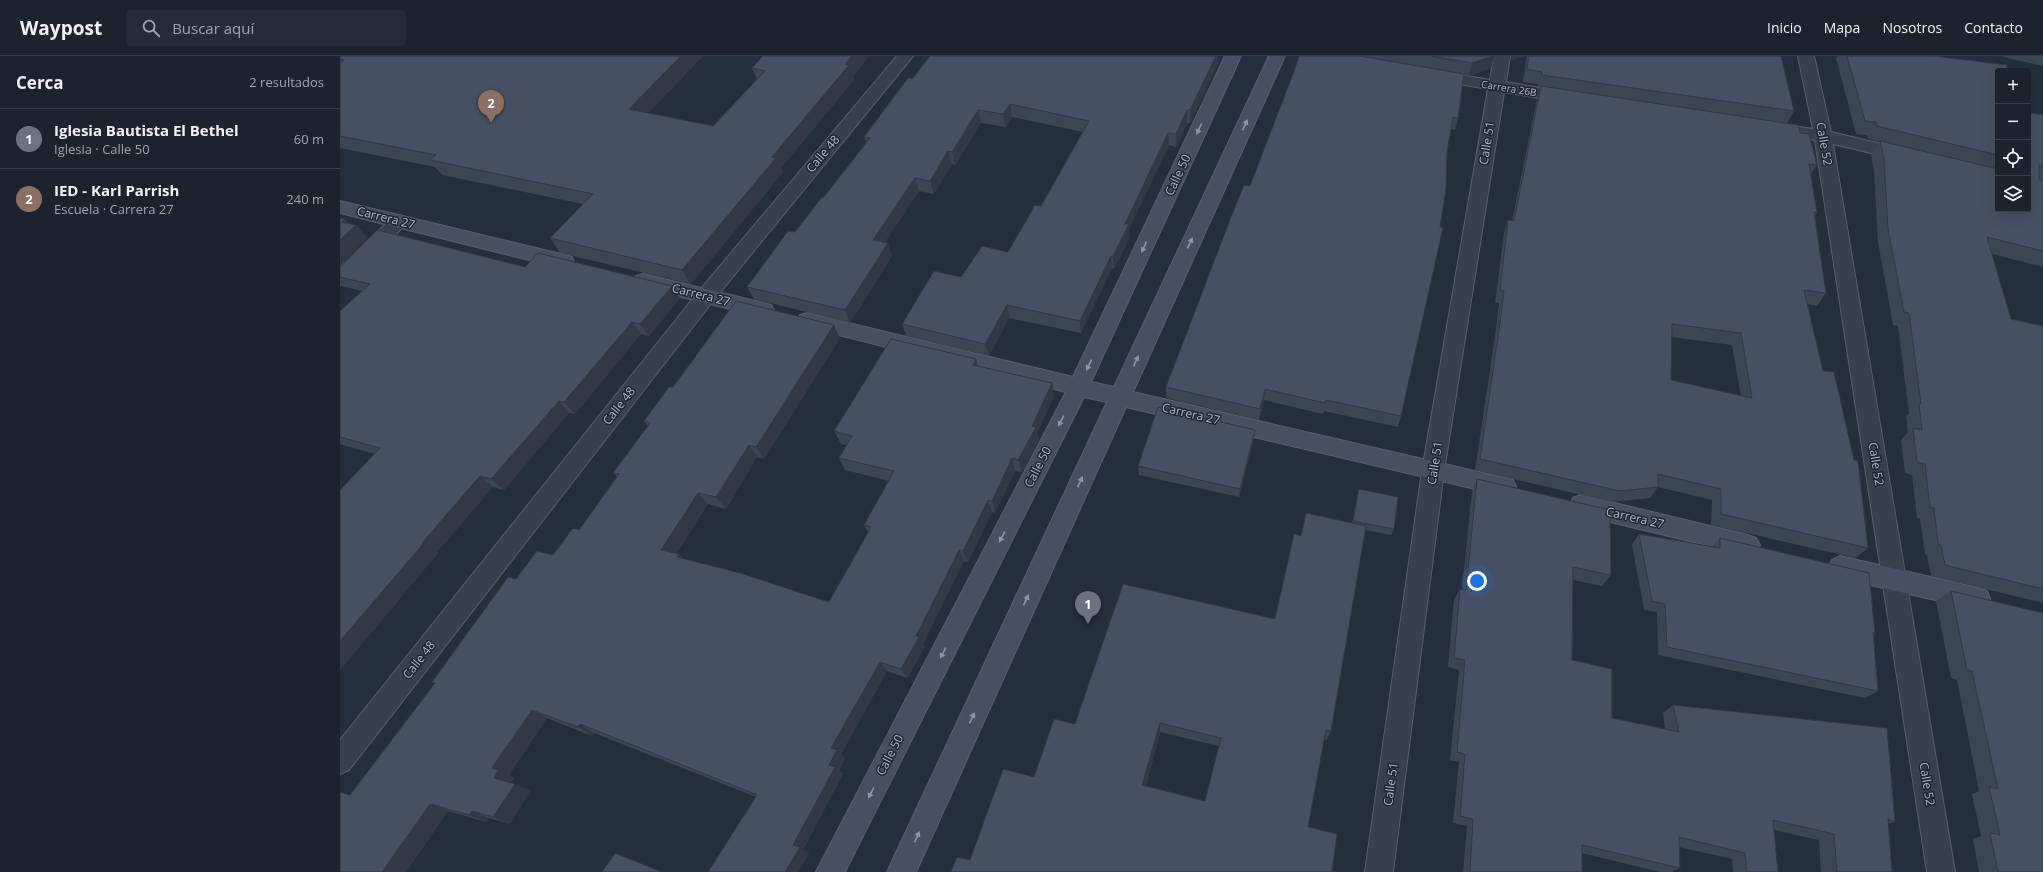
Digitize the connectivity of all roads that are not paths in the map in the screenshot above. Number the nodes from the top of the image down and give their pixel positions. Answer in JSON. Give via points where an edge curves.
{"nodes":[{"id":1,"x":905,"y":56,"type":"edge"},
{"id":2,"x":1233,"y":56,"type":"edge"},
{"id":3,"x":1277,"y":56,"type":"edge"},
{"id":4,"x":1502,"y":56,"type":"edge"},
{"id":5,"x":1806,"y":56,"type":"edge"},
{"id":6,"x":1419,"y":73,"type":"edge"},
{"id":7,"x":1496,"y":87,"type":"junction"},
{"id":8,"x":1582,"y":100,"type":"edge"},
{"id":9,"x":1753,"y":125,"type":"edge"},
{"id":10,"x":1823,"y":136,"type":"junction"},
{"id":11,"x":1922,"y":159,"type":"edge"},
{"id":12,"x":340,"y":207,"type":"edge"},
{"id":13,"x":399,"y":221,"type":"junction"},
{"id":14,"x":583,"y":266,"type":"edge"},
{"id":15,"x":629,"y":277,"type":"edge"},
{"id":16,"x":340,"y":278,"type":"edge"},
{"id":17,"x":706,"y":296,"type":"junction"},
{"id":18,"x":1079,"y":386,"type":"junction"},
{"id":19,"x":1119,"y":397,"type":"junction"},
{"id":20,"x":1433,"y":471,"type":"junction"},
{"id":21,"x":1526,"y":492,"type":"edge"},
{"id":22,"x":1564,"y":502,"type":"edge"},
{"id":23,"x":1772,"y":550,"type":"edge"},
{"id":24,"x":1818,"y":561,"type":"edge"},
{"id":25,"x":1894,"y":580,"type":"junction"},
{"id":26,"x":1998,"y":604,"type":"edge"},
{"id":27,"x":340,"y":761,"type":"edge"},
{"id":28,"x":830,"y":872,"type":"edge"},
{"id":29,"x":901,"y":872,"type":"edge"},
{"id":30,"x":1379,"y":872,"type":"edge"},
{"id":31,"x":1941,"y":872,"type":"edge"}],
"edges":[{"from":1,"to":17,"type":"street","name":"Calle 48"},
{"from":2,"to":18,"type":"street","name":"Calle 50","one_way":true},
{"from":19,"to":3,"type":"street","one_way":true},
{"from":4,"to":7,"type":"street","name":"Calle 51"},
{"from":5,"to":10,"type":"street","name":"Calle 52"},
{"from":6,"to":7,"type":"street","name":"Carrera 26B"},
{"from":7,"to":8,"type":"street","name":"Carrera 26B"},
{"from":7,"to":20,"type":"street","name":"Calle 51"},
{"from":9,"to":10,"type":"street"},
{"from":10,"to":11,"type":"street"},
{"from":10,"to":25,"type":"street","name":"Calle 52"},
{"from":12,"to":13,"type":"street","name":"Carrera 27"},
{"from":13,"to":14,"type":"street","name":"Carrera 27"},
{"from":13,"to":16,"type":"street"},
{"from":15,"to":17,"type":"street","name":"Carrera 27"},
{"from":17,"to":18,"type":"street","name":"Carrera 27"},
{"from":17,"to":27,"type":"street","name":"Calle 48"},
{"from":18,"to":19,"type":"street","name":"Carrera 27"},
{"from":18,"to":28,"type":"street","name":"Calle 50","one_way":true},
{"from":19,"to":20,"type":"street","name":"Carrera 27"},
{"from":29,"to":19,"type":"street","one_way":true},
{"from":20,"to":21,"type":"street","name":"Carrera 27"},
{"from":20,"to":30,"type":"street","name":"Calle 51"},
{"from":22,"to":23,"type":"street","name":"Carrera 27"},
{"from":24,"to":25,"type":"street"},
{"from":25,"to":26,"type":"street"},
{"from":25,"to":31,"type":"street","name":"Calle 52"}]}
